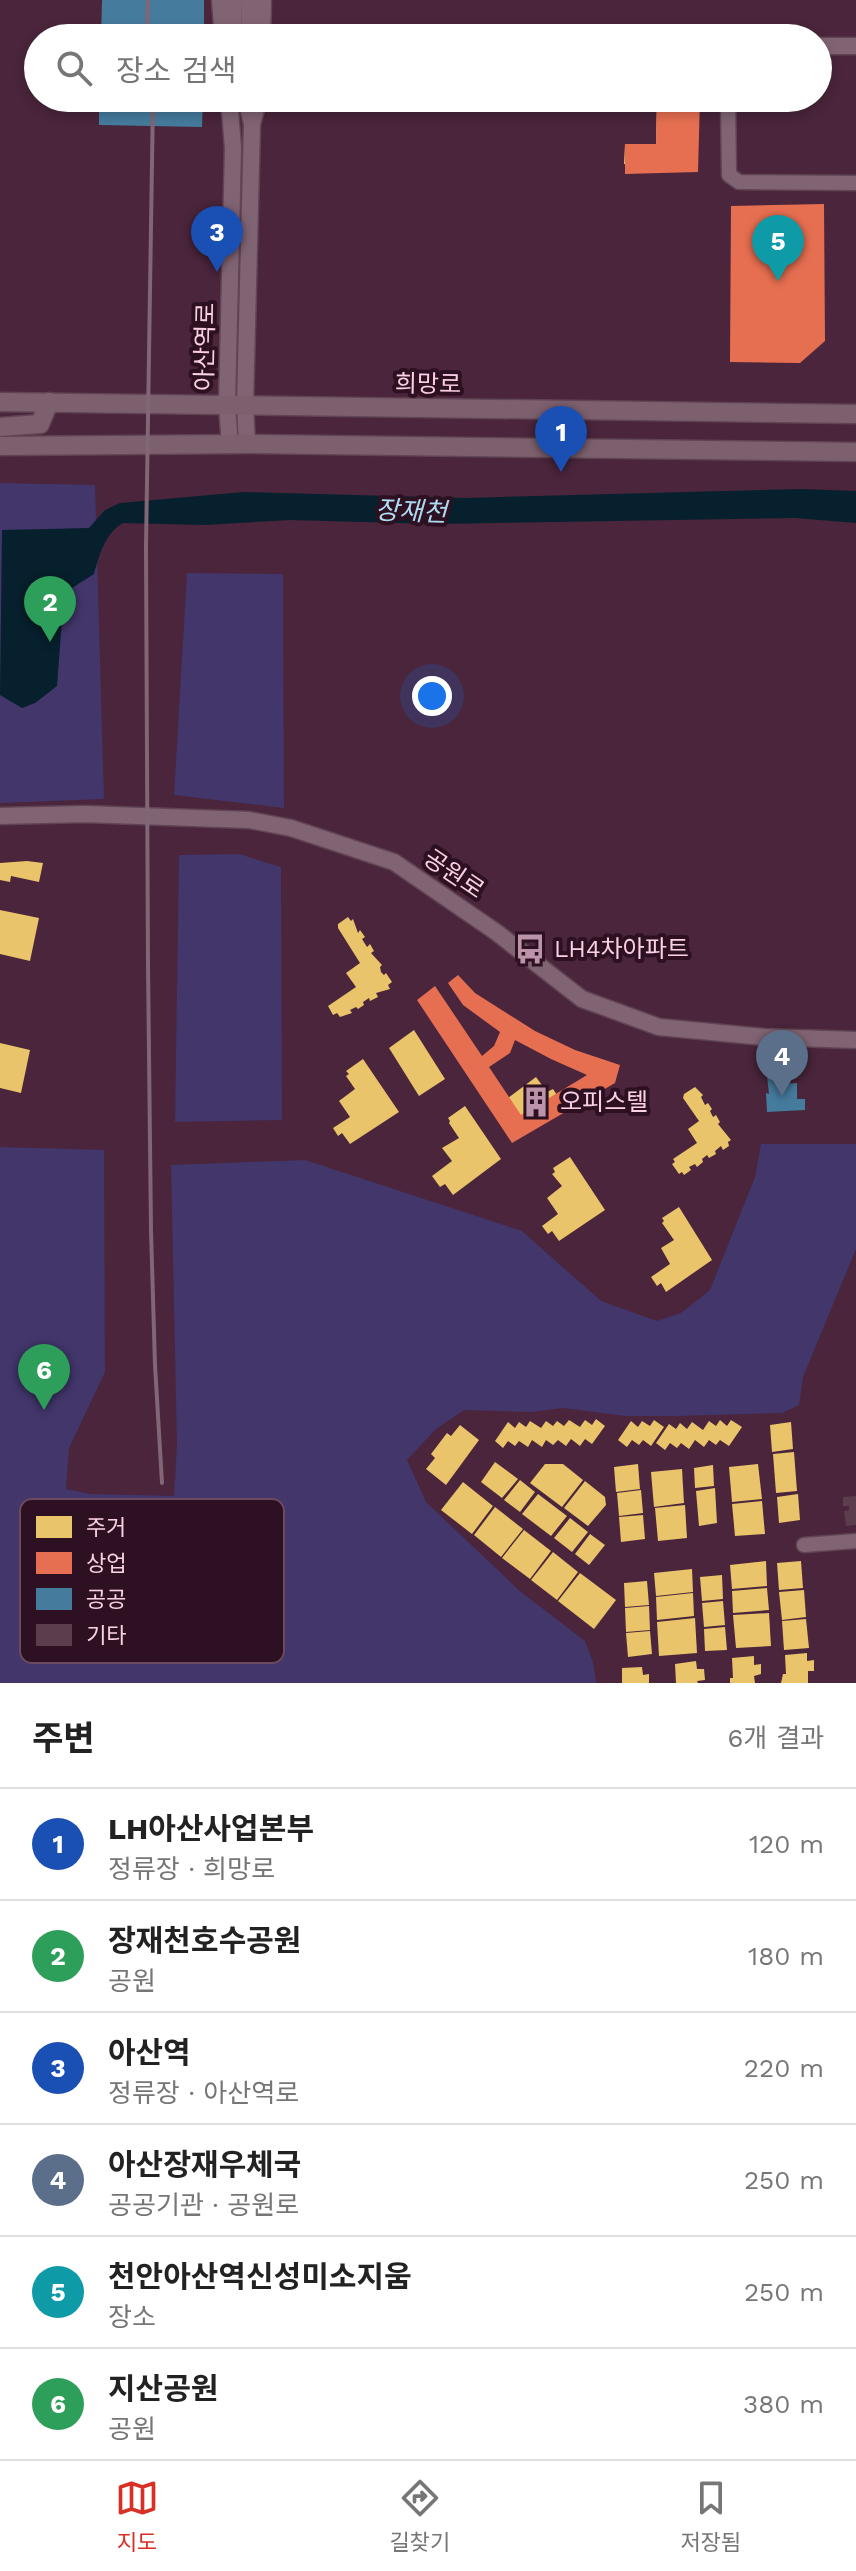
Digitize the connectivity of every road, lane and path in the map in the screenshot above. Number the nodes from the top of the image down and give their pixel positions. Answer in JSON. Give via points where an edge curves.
{"nodes":[{"id":1,"x":220,"y":0,"type":"edge"},
{"id":2,"x":234,"y":0,"type":"edge"},
{"id":3,"x":250,"y":0,"type":"edge"},
{"id":4,"x":263,"y":0,"type":"edge"},
{"id":5,"x":222,"y":24,"type":"edge"},
{"id":6,"x":233,"y":24,"type":"edge"},
{"id":7,"x":249,"y":24,"type":"edge"},
{"id":8,"x":262,"y":24,"type":"edge"},
{"id":9,"x":832,"y":46,"type":"edge"},
{"id":10,"x":856,"y":46,"type":"edge"},
{"id":11,"x":230,"y":112,"type":"edge"},
{"id":12,"x":249,"y":112,"type":"edge"},
{"id":13,"x":255,"y":112,"type":"edge"},
{"id":14,"x":728,"y":112,"type":"edge"},
{"id":15,"x":252,"y":124,"type":"junction"},
{"id":16,"x":856,"y":183,"type":"edge"},
{"id":17,"x":0,"y":402,"type":"edge"},
{"id":18,"x":49,"y":402,"type":"junction"},
{"id":19,"x":236,"y":406,"type":"junction"},
{"id":20,"x":856,"y":414,"type":"edge"},
{"id":21,"x":0,"y":427,"type":"edge"},
{"id":22,"x":238,"y":445,"type":"junction"},
{"id":23,"x":0,"y":446,"type":"edge"},
{"id":24,"x":856,"y":452,"type":"edge"},
{"id":25,"x":0,"y":816,"type":"edge"},
{"id":26,"x":856,"y":1040,"type":"edge"},
{"id":27,"x":856,"y":1541,"type":"edge"},
{"id":28,"x":804,"y":1545,"type":"dead end"}],
"edges":[{"from":1,"to":5,"type":"street"},
{"from":2,"to":6,"type":"street"},
{"from":3,"to":7,"type":"street"},
{"from":4,"to":8,"type":"street"},
{"from":9,"to":10,"type":"street"},
{"from":11,"to":19,"type":"street","name":"아산역로"},
{"from":12,"to":15,"type":"street","name":"아산역로"},
{"from":13,"to":15,"type":"street"},
{"from":14,"to":16,"type":"street","via":[[729,175],[739,182]]},
{"from":15,"to":19,"type":"street","name":"아산역로"},
{"from":17,"to":18,"type":"main road","name":"희망로"},
{"from":18,"to":19,"type":"main road","name":"희망로"},
{"from":18,"to":21,"type":"main road","via":[[40,424]]},
{"from":19,"to":20,"type":"main road","name":"희망로"},
{"from":19,"to":22,"type":"street"},
{"from":22,"to":23,"type":"main road"},
{"from":22,"to":24,"type":"main road"},
{"from":25,"to":26,"type":"street","name":"공원로","via":[[249,820],[291,828],[394,862],[582,999],[608,1009],[659,1027]]},
{"from":27,"to":28,"type":"street"}]}
